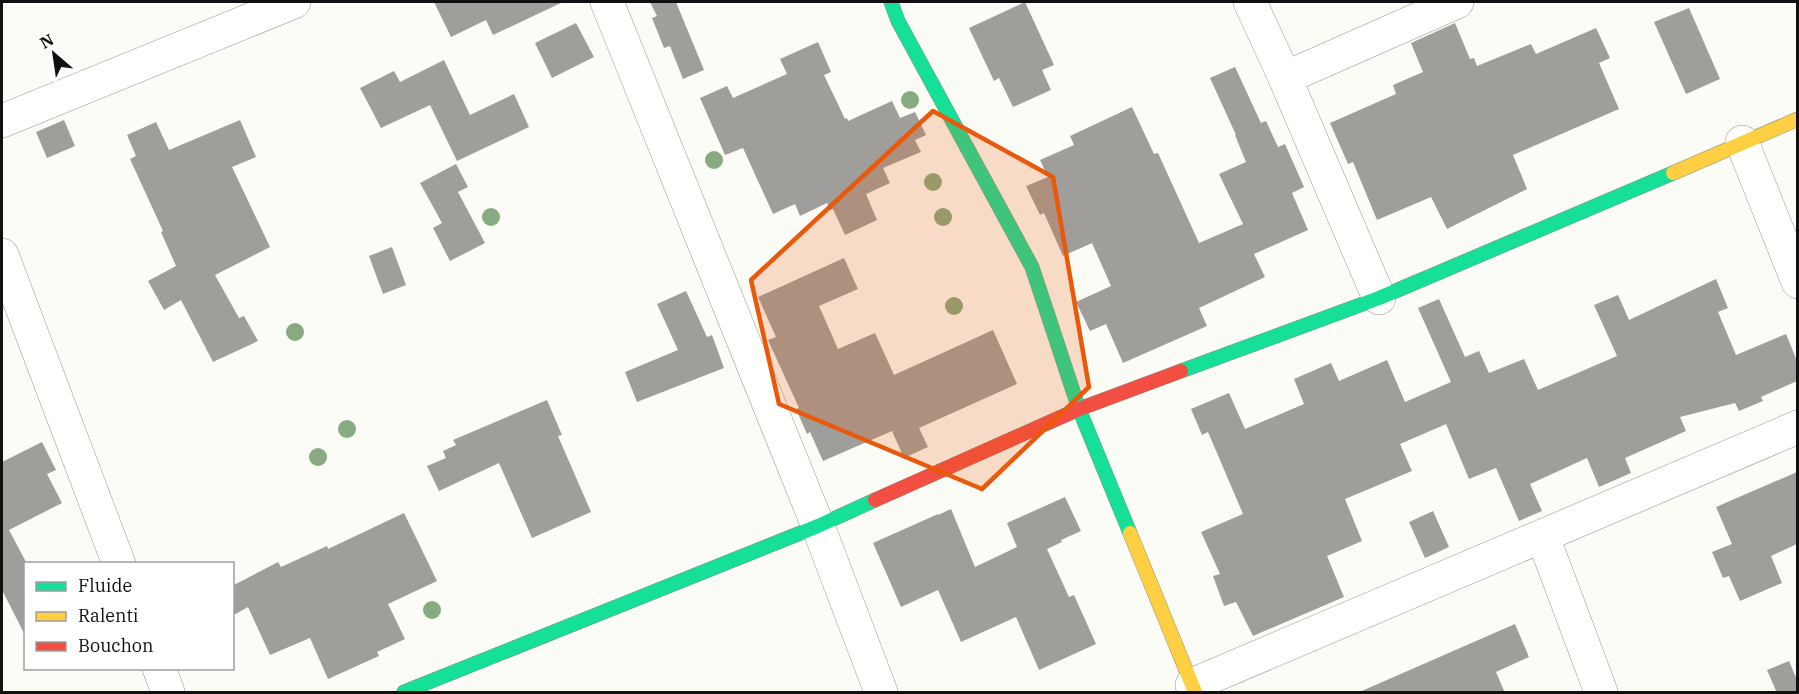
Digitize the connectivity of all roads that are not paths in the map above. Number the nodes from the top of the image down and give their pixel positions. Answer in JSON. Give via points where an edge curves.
{"nodes":[{"id":1,"x":294,"y":2,"type":"edge"},
{"id":2,"x":607,"y":2,"type":"edge"},
{"id":3,"x":891,"y":2,"type":"edge"},
{"id":4,"x":1250,"y":2,"type":"edge"},
{"id":5,"x":1456,"y":2,"type":"edge"},
{"id":6,"x":1285,"y":78,"type":"junction"},
{"id":7,"x":1797,"y":119,"type":"edge"},
{"id":8,"x":2,"y":121,"type":"edge"},
{"id":9,"x":1742,"y":142,"type":"junction"},
{"id":10,"x":2,"y":255,"type":"edge"},
{"id":11,"x":1797,"y":282,"type":"edge"},
{"id":12,"x":1379,"y":298,"type":"junction"},
{"id":13,"x":1079,"y":409,"type":"junction"},
{"id":14,"x":1797,"y":427,"type":"edge"},
{"id":15,"x":818,"y":526,"type":"junction"},
{"id":16,"x":1543,"y":537,"type":"junction"},
{"id":17,"x":118,"y":562,"type":"edge"},
{"id":18,"x":159,"y":670,"type":"edge"},
{"id":19,"x":1194,"y":689,"type":"edge"},
{"id":20,"x":168,"y":693,"type":"edge"},
{"id":21,"x":404,"y":693,"type":"edge"},
{"id":22,"x":881,"y":693,"type":"edge"},
{"id":23,"x":1601,"y":693,"type":"edge"}],
"edges":[{"from":1,"to":8,"type":"street"},
{"from":2,"to":15,"type":"street"},
{"from":3,"to":13,"type":"street","via":[[1032,267]]},
{"from":4,"to":6,"type":"street"},
{"from":5,"to":6,"type":"street"},
{"from":6,"to":12,"type":"street"},
{"from":7,"to":9,"type":"street"},
{"from":9,"to":11,"type":"street"},
{"from":9,"to":12,"type":"street"},
{"from":10,"to":17,"type":"street"},
{"from":12,"to":13,"type":"street"},
{"from":13,"to":15,"type":"street"},
{"from":13,"to":19,"type":"street"},
{"from":14,"to":16,"type":"street"},
{"from":15,"to":21,"type":"street"},
{"from":15,"to":22,"type":"street"},
{"from":16,"to":19,"type":"street"},
{"from":16,"to":23,"type":"street"},
{"from":18,"to":20,"type":"street"}]}
